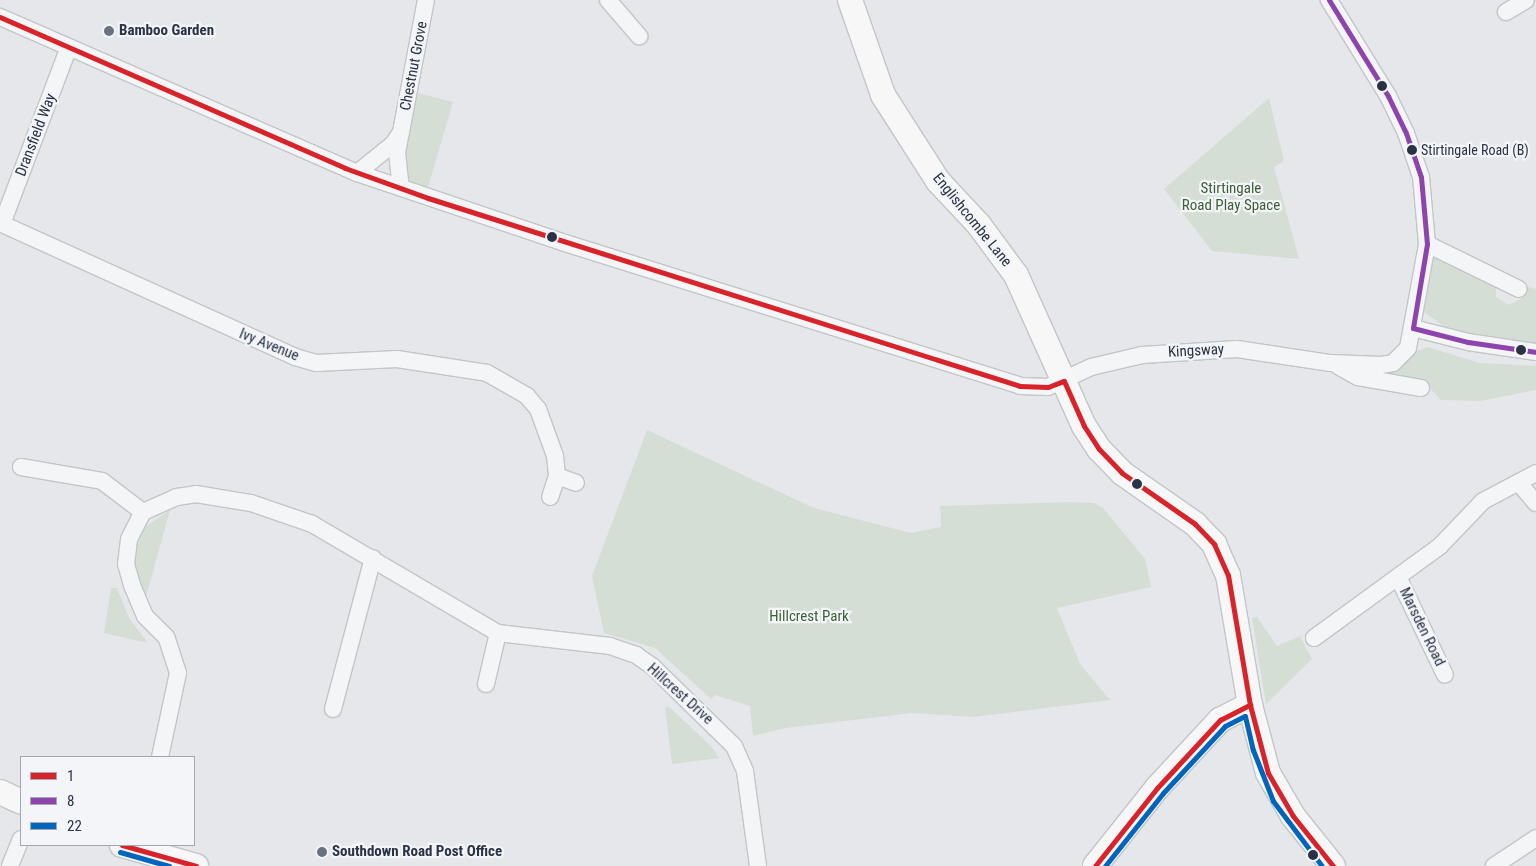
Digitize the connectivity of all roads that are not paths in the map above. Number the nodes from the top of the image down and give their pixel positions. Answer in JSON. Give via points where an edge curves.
{"nodes":[{"id":1,"x":426,"y":0,"type":"edge"},
{"id":2,"x":608,"y":0,"type":"edge"},
{"id":3,"x":850,"y":0,"type":"edge"},
{"id":4,"x":1329,"y":0,"type":"edge"},
{"id":5,"x":1526,"y":0,"type":"edge"},
{"id":6,"x":1506,"y":12,"type":"dead end"},
{"id":7,"x":0,"y":16,"type":"edge"},
{"id":8,"x":639,"y":36,"type":"dead end"},
{"id":9,"x":69,"y":47,"type":"junction"},
{"id":10,"x":401,"y":132,"type":"junction"},
{"id":11,"x":357,"y":173,"type":"junction"},
{"id":12,"x":401,"y":188,"type":"junction"},
{"id":13,"x":1,"y":223,"type":"edge"},
{"id":14,"x":1427,"y":244,"type":"junction"},
{"id":15,"x":1519,"y":289,"type":"dead end"},
{"id":16,"x":1413,"y":328,"type":"junction"},
{"id":17,"x":1536,"y":352,"type":"edge"},
{"id":18,"x":1331,"y":363,"type":"junction"},
{"id":19,"x":1064,"y":381,"type":"junction"},
{"id":20,"x":1421,"y":388,"type":"dead end"},
{"id":21,"x":21,"y":467,"type":"dead end"},
{"id":22,"x":1536,"y":473,"type":"edge"},
{"id":23,"x":556,"y":476,"type":"junction"},
{"id":24,"x":576,"y":483,"type":"dead end"},
{"id":25,"x":1519,"y":483,"type":"junction"},
{"id":26,"x":550,"y":497,"type":"dead end"},
{"id":27,"x":1536,"y":504,"type":"edge"},
{"id":28,"x":143,"y":512,"type":"junction"},
{"id":29,"x":373,"y":558,"type":"junction"},
{"id":30,"x":1399,"y":579,"type":"junction"},
{"id":31,"x":498,"y":633,"type":"junction"},
{"id":32,"x":1314,"y":638,"type":"dead end"},
{"id":33,"x":1445,"y":675,"type":"dead end"},
{"id":34,"x":486,"y":684,"type":"dead end"},
{"id":35,"x":1250,"y":705,"type":"junction"},
{"id":36,"x":333,"y":710,"type":"dead end"},
{"id":37,"x":160,"y":756,"type":"edge"},
{"id":38,"x":0,"y":792,"type":"edge"},
{"id":39,"x":20,"y":802,"type":"edge"},
{"id":40,"x":1536,"y":838,"type":"edge"},
{"id":41,"x":20,"y":841,"type":"edge"},
{"id":42,"x":133,"y":846,"type":"edge"},
{"id":43,"x":10,"y":866,"type":"edge"},
{"id":44,"x":196,"y":866,"type":"edge"},
{"id":45,"x":758,"y":866,"type":"edge"},
{"id":46,"x":1095,"y":866,"type":"edge"},
{"id":47,"x":1333,"y":866,"type":"edge"},
{"id":48,"x":1494,"y":866,"type":"edge"}],
"edges":[{"from":1,"to":10,"type":"street","name":"Chestnut Grove"},
{"from":2,"to":8,"type":"street"},
{"from":3,"to":19,"type":"street","name":"Englishcombe Lane","via":[[883,95],[938,181],[979,225],[1016,275]]},
{"from":4,"to":14,"type":"street","via":[[1388,96],[1406,133],[1421,177]]},
{"from":5,"to":6,"type":"street"},
{"from":7,"to":9,"type":"street","name":"Kingsway"},
{"from":9,"to":11,"type":"street","name":"Kingsway"},
{"from":9,"to":13,"type":"street","name":"Dransfield Way"},
{"from":10,"to":11,"type":"street","name":"Chestnut Grove","via":[[393,144]]},
{"from":10,"to":12,"type":"street","name":"Chestnut Grove","via":[[397,152]]},
{"from":11,"to":12,"type":"street","name":"Kingsway"},
{"from":12,"to":19,"type":"street","name":"Kingsway","via":[[1020,386],[1048,387]]},
{"from":13,"to":23,"type":"street","name":"Ivy Avenue","via":[[295,357],[316,363],[397,359],[487,373],[527,396],[538,409],[551,439]]},
{"from":14,"to":15,"type":"street"},
{"from":14,"to":16,"type":"street"},
{"from":16,"to":17,"type":"street","via":[[1468,342]]},
{"from":16,"to":18,"type":"street","name":"Kingsway","via":[[1408,348],[1392,363]]},
{"from":18,"to":19,"type":"street","name":"Kingsway","via":[[1237,349],[1175,351],[1099,365]]},
{"from":18,"to":20,"type":"street","name":"Kingsway","via":[[1358,377]]},
{"from":19,"to":35,"type":"street","name":"Englishcombe Lane","via":[[1084,426],[1099,449],[1122,473],[1196,524],[1214,544],[1228,575]]},
{"from":21,"to":28,"type":"street","via":[[102,482]]},
{"from":22,"to":25,"type":"street","name":"Marsden Road"},
{"from":23,"to":24,"type":"street"},
{"from":23,"to":26,"type":"street","name":"Ivy Avenue"},
{"from":25,"to":27,"type":"street"},
{"from":25,"to":30,"type":"street","name":"Marsden Road","via":[[1483,501],[1440,546]]},
{"from":28,"to":29,"type":"street","name":"Hillcrest Drive","via":[[177,497],[196,494],[251,503],[312,524]]},
{"from":28,"to":37,"type":"street","via":[[129,539],[126,564],[145,616],[166,637],[178,673]]},
{"from":29,"to":31,"type":"street","name":"Hillcrest Drive"},
{"from":29,"to":36,"type":"street"},
{"from":30,"to":32,"type":"street","name":"Marsden Road"},
{"from":30,"to":33,"type":"street","name":"Marsden Road"},
{"from":31,"to":34,"type":"street"},
{"from":31,"to":45,"type":"street","name":"Hillcrest Drive","via":[[610,646],[636,655],[653,667],[734,746],[745,770]]},
{"from":35,"to":46,"type":"street","via":[[1220,720],[1156,788]]},
{"from":35,"to":47,"type":"street","name":"Englishcombe Lane","via":[[1272,781],[1316,850]]},
{"from":38,"to":39,"type":"street"},
{"from":40,"to":48,"type":"street"},
{"from":41,"to":43,"type":"street"},
{"from":42,"to":44,"type":"street"}]}
